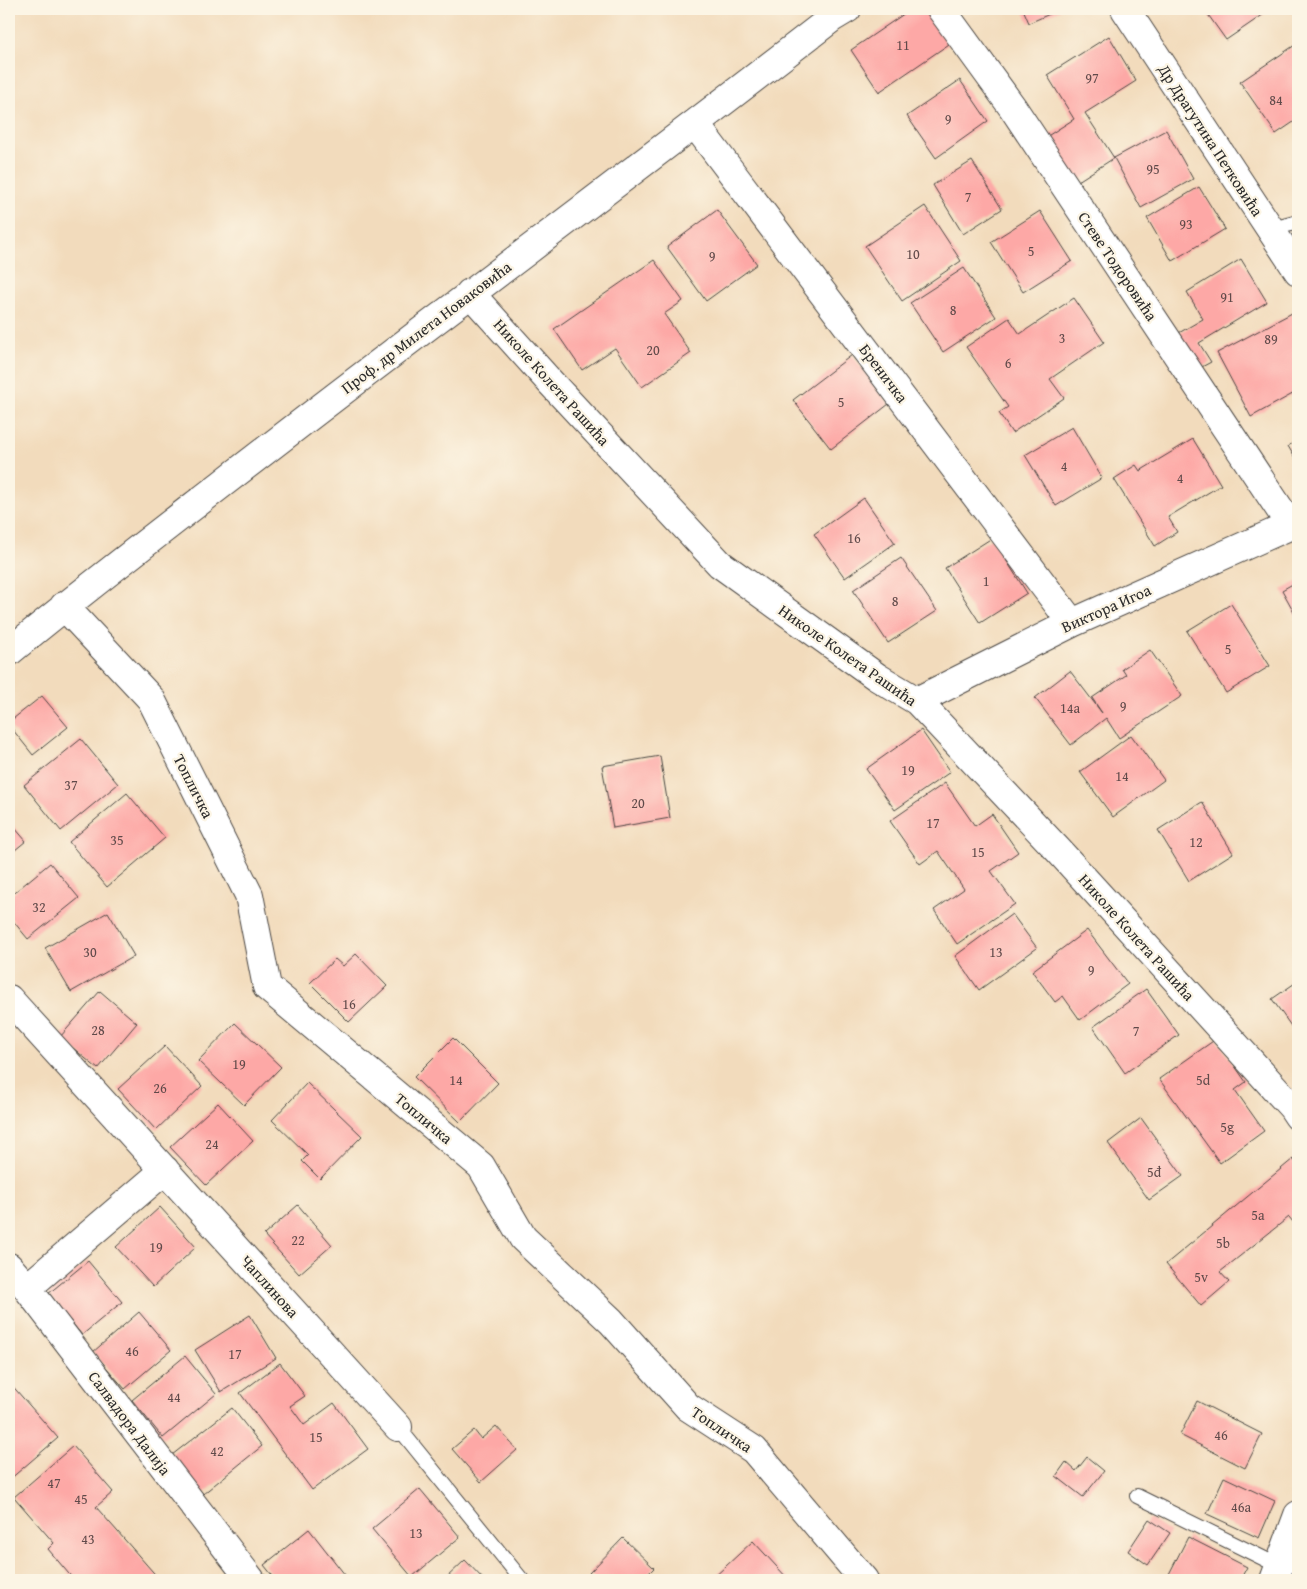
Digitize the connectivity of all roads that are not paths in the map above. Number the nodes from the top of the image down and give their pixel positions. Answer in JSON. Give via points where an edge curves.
{"nodes":[{"id":1,"x":847,"y":9,"type":"edge"},
{"id":2,"x":941,"y":9,"type":"edge"},
{"id":3,"x":1125,"y":9,"type":"edge"},
{"id":4,"x":695,"y":124,"type":"junction"},
{"id":5,"x":1298,"y":222,"type":"edge"},
{"id":6,"x":1270,"y":230,"type":"junction"},
{"id":7,"x":1298,"y":271,"type":"edge"},
{"id":8,"x":470,"y":293,"type":"junction"},
{"id":9,"x":1295,"y":524,"type":"edge"},
{"id":10,"x":64,"y":606,"type":"junction"},
{"id":11,"x":1072,"y":623,"type":"junction"},
{"id":12,"x":9,"y":652,"type":"edge"},
{"id":13,"x":917,"y":701,"type":"junction"},
{"id":14,"x":9,"y":999,"type":"edge"},
{"id":15,"x":1296,"y":1109,"type":"edge"},
{"id":16,"x":165,"y":1170,"type":"junction"},
{"id":17,"x":9,"y":1267,"type":"edge"},
{"id":18,"x":27,"y":1288,"type":"junction"},
{"id":19,"x":398,"y":1427,"type":"joint"},
{"id":20,"x":1137,"y":1496,"type":"dead end"},
{"id":21,"x":1298,"y":1515,"type":"edge"},
{"id":22,"x":1277,"y":1573,"type":"edge"},
{"id":23,"x":251,"y":1580,"type":"edge"},
{"id":24,"x":522,"y":1580,"type":"edge"},
{"id":25,"x":864,"y":1580,"type":"edge"}],
"edges":[{"from":1,"to":4,"type":"street","name":"Проф. др Милета Новаковића"},
{"from":2,"to":9,"type":"street","name":"Стеве Тодоровића","via":[[1013,108]]},
{"from":3,"to":6,"type":"street","name":"Др Драгутина Петковића"},
{"from":4,"to":8,"type":"street","name":"Проф. др Милета Новаковића"},
{"from":4,"to":11,"type":"street","name":"Бреничка"},
{"from":5,"to":6,"type":"lane"},
{"from":6,"to":7,"type":"street","name":"Др Драгутина Петковића"},
{"from":8,"to":10,"type":"street","name":"Проф. др Милета Новаковића"},
{"from":8,"to":13,"type":"street","name":"Николе Колета Рашића","via":[[720,564],[876,677]]},
{"from":9,"to":11,"type":"street","name":"Виктора Игоа"},
{"from":10,"to":12,"type":"street","name":"Проф. др Милета Новаковића"},
{"from":10,"to":25,"type":"street","name":"Топличка","via":[[151,699],[249,895],[266,987],[481,1166],[523,1238],[611,1321],[688,1407],[754,1450]]},
{"from":11,"to":13,"type":"street","name":"Виктора Игоа"},
{"from":13,"to":15,"type":"street","name":"Николе Колета Рашића"},
{"from":14,"to":16,"type":"street","name":"Чаплинова"},
{"from":16,"to":18,"type":"street"},
{"from":16,"to":19,"type":"street","name":"Чаплинова"},
{"from":17,"to":18,"type":"street","name":"Салвадора Далија"},
{"from":18,"to":23,"type":"street","name":"Салвадора Далија"},
{"from":19,"to":24,"type":"lane","name":"Чаплинова"},
{"from":20,"to":22,"type":"lane"},
{"from":21,"to":22,"type":"street"}]}
